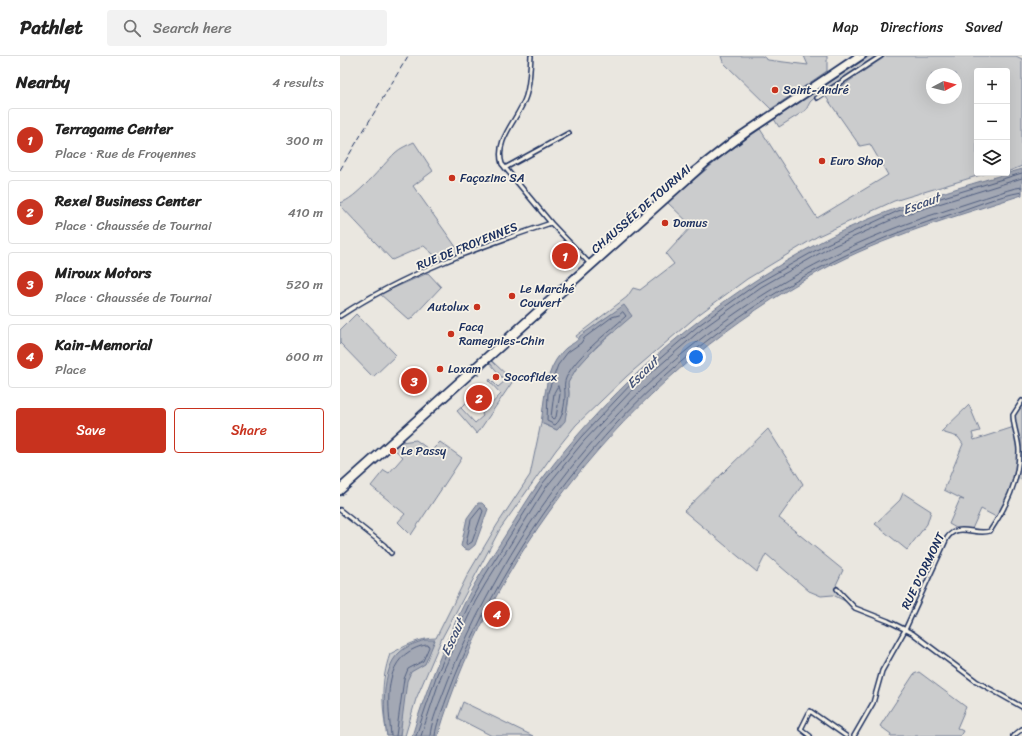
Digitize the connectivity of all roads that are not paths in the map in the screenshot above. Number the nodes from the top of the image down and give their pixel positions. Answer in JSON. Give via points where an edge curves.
{"nodes":[{"id":1,"x":531,"y":56,"type":"edge"},
{"id":2,"x":857,"y":56,"type":"edge"},
{"id":3,"x":863,"y":56,"type":"edge"},
{"id":4,"x":880,"y":56,"type":"edge"},
{"id":5,"x":817,"y":98,"type":"dead end"},
{"id":6,"x":569,"y":133,"type":"dead end"},
{"id":7,"x":505,"y":168,"type":"junction"},
{"id":8,"x":551,"y":223,"type":"junction"},
{"id":9,"x":590,"y":264,"type":"junction"},
{"id":10,"x":340,"y":316,"type":"edge"},
{"id":11,"x":1022,"y":401,"type":"edge"},
{"id":12,"x":340,"y":487,"type":"edge"},
{"id":13,"x":340,"y":492,"type":"edge"},
{"id":14,"x":340,"y":510,"type":"edge"},
{"id":15,"x":391,"y":553,"type":"dead end"},
{"id":16,"x":837,"y":589,"type":"dead end"},
{"id":17,"x":904,"y":630,"type":"junction"},
{"id":18,"x":1022,"y":707,"type":"edge"},
{"id":19,"x":1022,"y":729,"type":"edge"},
{"id":20,"x":810,"y":736,"type":"edge"},
{"id":21,"x":846,"y":736,"type":"edge"},
{"id":22,"x":854,"y":736,"type":"edge"},
{"id":23,"x":1013,"y":736,"type":"edge"}],
"edges":[{"from":1,"to":7,"type":"street","via":[[527,95],[499,150]]},
{"from":2,"to":9,"type":"main road","name":"CHAUSSÉE DE TOURNAI","via":[[721,148]]},
{"from":3,"to":9,"type":"main road","name":"CHAUSSÉE DE TOURNAI","via":[[718,155]]},
{"from":4,"to":5,"type":"street"},
{"from":6,"to":7,"type":"street"},
{"from":7,"to":8,"type":"street"},
{"from":8,"to":9,"type":"street"},
{"from":8,"to":10,"type":"street","name":"RUE DE FROYENNES","via":[[489,244],[429,270],[365,300]]},
{"from":9,"to":12,"type":"main road","name":"CHAUSSÉE DE TOURNAI"},
{"from":9,"to":13,"type":"main road","name":"CHAUSSÉE DE TOURNAI"},
{"from":11,"to":17,"type":"street","name":"RUE D'ORMONT","via":[[1013,415],[1018,459],[1016,479],[1008,498],[990,531],[959,530],[950,535]]},
{"from":14,"to":15,"type":"street"},
{"from":16,"to":17,"type":"street","via":[[855,608]]},
{"from":17,"to":18,"type":"street","via":[[976,680]]},
{"from":17,"to":22,"type":"street","name":"RUE D'ORMONT","via":[[882,671],[873,703]]},
{"from":19,"to":23,"type":"street"},
{"from":20,"to":21,"type":"street","via":[[801,729],[810,711]]}]}
